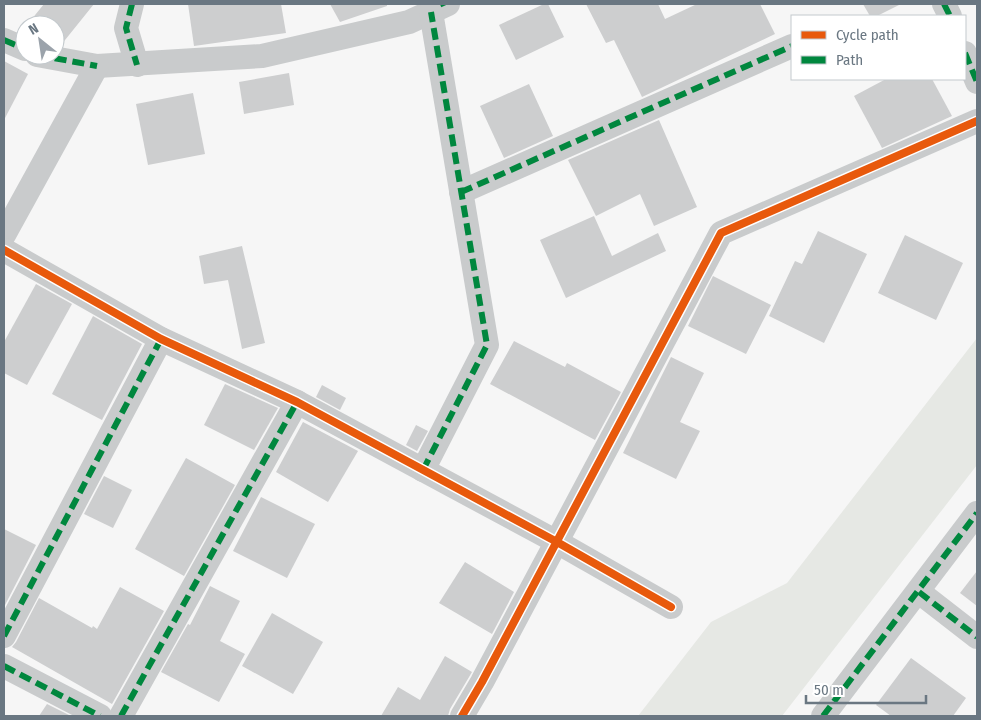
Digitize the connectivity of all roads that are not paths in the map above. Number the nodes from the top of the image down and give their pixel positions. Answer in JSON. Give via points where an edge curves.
{"nodes":[{"id":1,"x":132,"y":4,"type":"edge"},
{"id":2,"x":442,"y":6,"type":"edge"},
{"id":3,"x":791,"y":46,"type":"edge"},
{"id":4,"x":966,"y":54,"type":"edge"},
{"id":5,"x":65,"y":60,"type":"edge"},
{"id":6,"x":137,"y":64,"type":"junction"},
{"id":7,"x":98,"y":66,"type":"junction"},
{"id":8,"x":977,"y":82,"type":"edge"},
{"id":9,"x":977,"y":121,"type":"edge"},
{"id":10,"x":461,"y":192,"type":"junction"},
{"id":11,"x":4,"y":235,"type":"edge"},
{"id":12,"x":4,"y":250,"type":"edge"},
{"id":13,"x":162,"y":339,"type":"junction"},
{"id":14,"x":297,"y":402,"type":"junction"},
{"id":15,"x":423,"y":470,"type":"junction"},
{"id":16,"x":977,"y":513,"type":"edge"},
{"id":17,"x":557,"y":542,"type":"junction"},
{"id":18,"x":918,"y":592,"type":"junction"},
{"id":19,"x":671,"y":607,"type":"dead end"},
{"id":20,"x":4,"y":636,"type":"edge"},
{"id":21,"x":977,"y":637,"type":"edge"},
{"id":22,"x":4,"y":666,"type":"edge"},
{"id":23,"x":100,"y":716,"type":"edge"},
{"id":24,"x":121,"y":716,"type":"edge"},
{"id":25,"x":462,"y":716,"type":"edge"},
{"id":26,"x":823,"y":716,"type":"edge"}],
"edges":[{"from":1,"to":6,"type":"street","via":[[126,28]]},
{"from":2,"to":6,"type":"street","via":[[409,22],[262,56]]},
{"from":2,"to":10,"type":"street"},
{"from":3,"to":10,"type":"street"},
{"from":4,"to":8,"type":"street"},
{"from":5,"to":7,"type":"street"},
{"from":6,"to":7,"type":"street"},
{"from":7,"to":11,"type":"street"},
{"from":9,"to":17,"type":"street","via":[[721,232]]},
{"from":10,"to":15,"type":"street","via":[[487,345]]},
{"from":12,"to":13,"type":"street"},
{"from":13,"to":14,"type":"street"},
{"from":13,"to":20,"type":"street"},
{"from":14,"to":15,"type":"street"},
{"from":14,"to":24,"type":"street"},
{"from":15,"to":17,"type":"street"},
{"from":16,"to":18,"type":"street"},
{"from":17,"to":19,"type":"street"},
{"from":17,"to":25,"type":"street"},
{"from":18,"to":21,"type":"street"},
{"from":18,"to":26,"type":"street"},
{"from":22,"to":23,"type":"street"}]}
